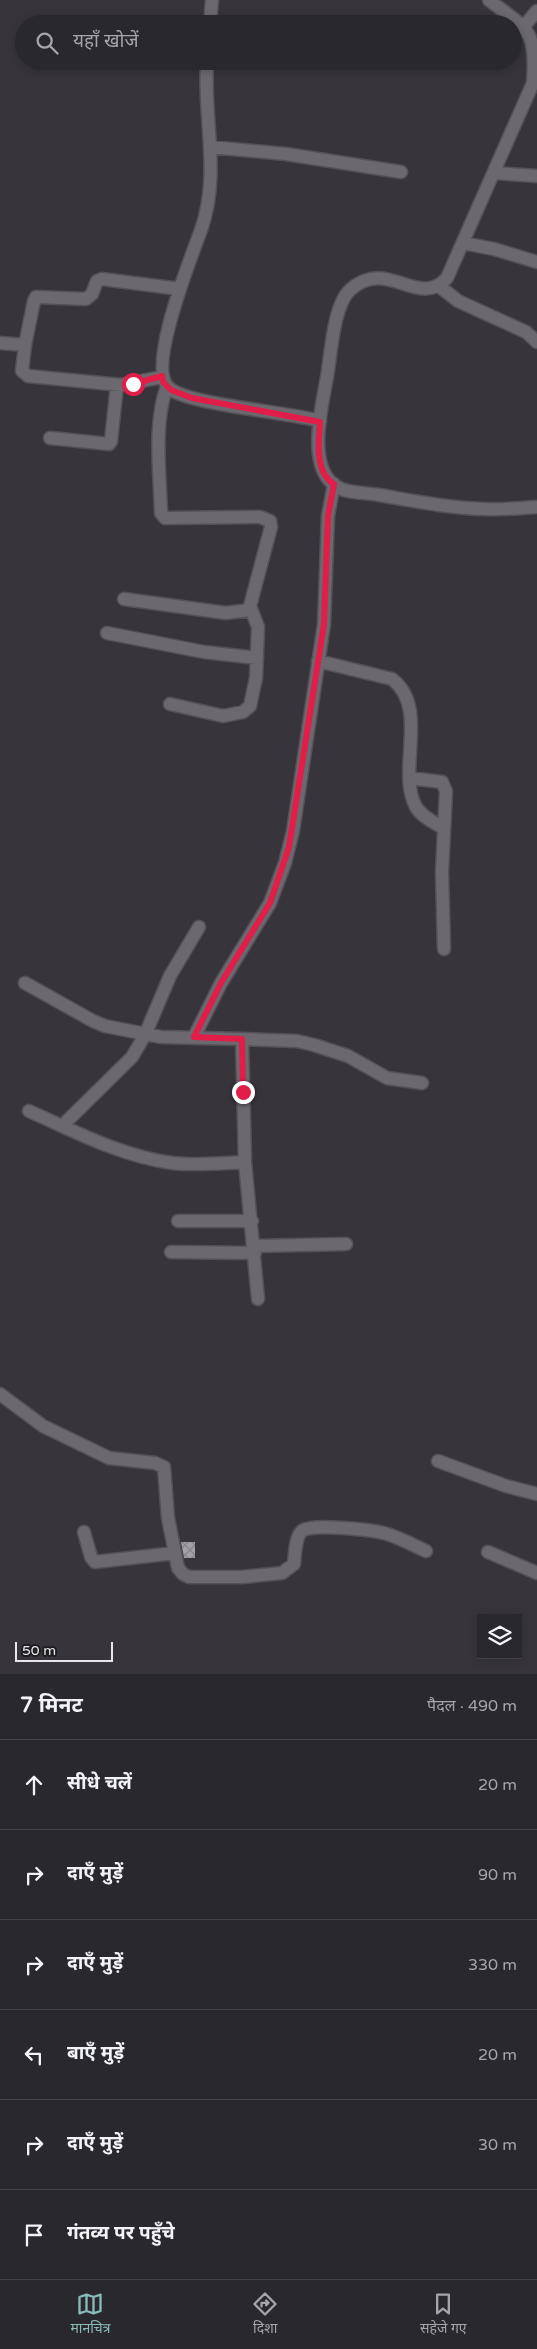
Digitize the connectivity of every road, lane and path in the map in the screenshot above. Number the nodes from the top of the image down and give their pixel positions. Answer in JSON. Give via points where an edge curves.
{"nodes":[{"id":1,"x":212,"y":0,"type":"edge"},
{"id":2,"x":492,"y":2,"type":"edge"},
{"id":3,"x":537,"y":11,"type":"edge"},
{"id":4,"x":211,"y":15,"type":"edge"},
{"id":5,"x":511,"y":15,"type":"edge"},
{"id":6,"x":522,"y":24,"type":"edge"},
{"id":7,"x":525,"y":26,"type":"junction"},
{"id":8,"x":536,"y":65,"type":"edge"},
{"id":9,"x":206,"y":70,"type":"edge"},
{"id":10,"x":210,"y":147,"type":"junction"},
{"id":11,"x":401,"y":172,"type":"dead end"},
{"id":12,"x":494,"y":173,"type":"junction"},
{"id":13,"x":537,"y":176,"type":"edge"},
{"id":14,"x":463,"y":243,"type":"junction"},
{"id":15,"x":537,"y":262,"type":"edge"},
{"id":16,"x":439,"y":286,"type":"junction"},
{"id":17,"x":180,"y":289,"type":"junction"},
{"id":18,"x":537,"y":342,"type":"edge"},
{"id":19,"x":0,"y":343,"type":"edge"},
{"id":20,"x":25,"y":345,"type":"junction"},
{"id":21,"x":164,"y":381,"type":"junction"},
{"id":22,"x":117,"y":385,"type":"junction"},
{"id":23,"x":310,"y":419,"type":"junction"},
{"id":24,"x":50,"y":438,"type":"dead end"},
{"id":25,"x":334,"y":484,"type":"junction"},
{"id":26,"x":537,"y":507,"type":"edge"},
{"id":27,"x":124,"y":599,"type":"dead end"},
{"id":28,"x":250,"y":610,"type":"junction"},
{"id":29,"x":107,"y":633,"type":"dead end"},
{"id":30,"x":257,"y":658,"type":"junction"},
{"id":31,"x":318,"y":661,"type":"junction"},
{"id":32,"x":170,"y":704,"type":"dead end"},
{"id":33,"x":410,"y":778,"type":"junction"},
{"id":34,"x":443,"y":828,"type":"junction"},
{"id":35,"x":199,"y":927,"type":"dead end"},
{"id":36,"x":444,"y":949,"type":"dead end"},
{"id":37,"x":25,"y":983,"type":"dead end"},
{"id":38,"x":145,"y":1035,"type":"junction"},
{"id":39,"x":194,"y":1037,"type":"junction"},
{"id":40,"x":242,"y":1039,"type":"junction"},
{"id":41,"x":422,"y":1083,"type":"dead end"},
{"id":42,"x":29,"y":1111,"type":"dead end"},
{"id":43,"x":62,"y":1126,"type":"junction"},
{"id":44,"x":244,"y":1162,"type":"junction"},
{"id":45,"x":178,"y":1221,"type":"dead end"},
{"id":46,"x":252,"y":1221,"type":"junction"},
{"id":47,"x":346,"y":1244,"type":"dead end"},
{"id":48,"x":255,"y":1249,"type":"junction"},
{"id":49,"x":171,"y":1252,"type":"dead end"},
{"id":50,"x":258,"y":1298,"type":"dead end"},
{"id":51,"x":0,"y":1394,"type":"edge"},
{"id":52,"x":438,"y":1461,"type":"dead end"},
{"id":53,"x":537,"y":1494,"type":"edge"},
{"id":54,"x":84,"y":1532,"type":"dead end"},
{"id":55,"x":426,"y":1551,"type":"dead end"},
{"id":56,"x":488,"y":1552,"type":"dead end"},
{"id":57,"x":175,"y":1553,"type":"junction"},
{"id":58,"x":537,"y":1573,"type":"edge"}],
"edges":[{"from":1,"to":4,"type":"street"},
{"from":2,"to":5,"type":"street"},
{"from":3,"to":7,"type":"street"},
{"from":6,"to":7,"type":"street"},
{"from":7,"to":8,"type":"street","via":[[531,33]]},
{"from":8,"to":12,"type":"street","via":[[533,83]]},
{"from":9,"to":10,"type":"street"},
{"from":10,"to":11,"type":"street","via":[[286,154]]},
{"from":10,"to":17,"type":"street","via":[[210,194],[204,222]]},
{"from":12,"to":13,"type":"street"},
{"from":12,"to":14,"type":"street"},
{"from":14,"to":15,"type":"street"},
{"from":14,"to":16,"type":"street","via":[[447,278]]},
{"from":16,"to":18,"type":"street","via":[[458,301],[526,332]]},
{"from":16,"to":23,"type":"street","via":[[424,290],[388,278],[359,283],[348,292],[340,308]]},
{"from":17,"to":20,"type":"street","via":[[102,279],[97,281],[92,294],[86,299],[36,297]]},
{"from":17,"to":21,"type":"street","via":[[168,326],[161,369]]},
{"from":19,"to":20,"type":"street"},
{"from":20,"to":22,"type":"street","via":[[24,374]]},
{"from":21,"to":22,"type":"street"},
{"from":21,"to":23,"type":"street","via":[[171,390],[192,398]]},
{"from":21,"to":28,"type":"street","via":[[161,513],[165,518],[260,517],[270,521]]},
{"from":22,"to":24,"type":"street","via":[[109,444]]},
{"from":23,"to":25,"type":"street","via":[[324,472]]},
{"from":25,"to":26,"type":"street","via":[[342,489],[427,503],[482,509]]},
{"from":25,"to":31,"type":"street","via":[[328,516],[325,607]]},
{"from":27,"to":28,"type":"street","via":[[226,613]]},
{"from":28,"to":30,"type":"street","via":[[258,627]]},
{"from":29,"to":30,"type":"street","via":[[204,652]]},
{"from":30,"to":32,"type":"street","via":[[253,696],[244,712],[223,716]]},
{"from":31,"to":33,"type":"street","via":[[392,679],[401,686],[412,732]]},
{"from":31,"to":39,"type":"street","via":[[293,831],[278,886],[221,983]]},
{"from":33,"to":34,"type":"street","via":[[416,808]]},
{"from":33,"to":34,"type":"street","via":[[442,782],[445,786]]},
{"from":34,"to":36,"type":"street"},
{"from":35,"to":38,"type":"street","via":[[170,976]]},
{"from":37,"to":38,"type":"street","via":[[93,1021]]},
{"from":38,"to":39,"type":"street"},
{"from":38,"to":43,"type":"street","via":[[132,1057]]},
{"from":39,"to":40,"type":"street"},
{"from":40,"to":41,"type":"street","via":[[297,1041],[314,1045],[348,1056],[387,1078]]},
{"from":40,"to":44,"type":"street"},
{"from":42,"to":43,"type":"street"},
{"from":43,"to":44,"type":"street","via":[[101,1144],[141,1157],[181,1163]]},
{"from":44,"to":46,"type":"street"},
{"from":45,"to":46,"type":"street"},
{"from":46,"to":48,"type":"street"},
{"from":47,"to":48,"type":"street"},
{"from":48,"to":49,"type":"street"},
{"from":48,"to":50,"type":"street"},
{"from":51,"to":57,"type":"street","via":[[43,1426],[109,1458],[164,1466],[168,1518]]},
{"from":52,"to":53,"type":"street"},
{"from":54,"to":57,"type":"street","via":[[90,1557],[95,1562]]},
{"from":55,"to":57,"type":"street","via":[[385,1533],[307,1528],[298,1538],[294,1564],[290,1569],[282,1573],[226,1577],[190,1577],[183,1574],[178,1568]]},
{"from":56,"to":58,"type":"street"}]}
